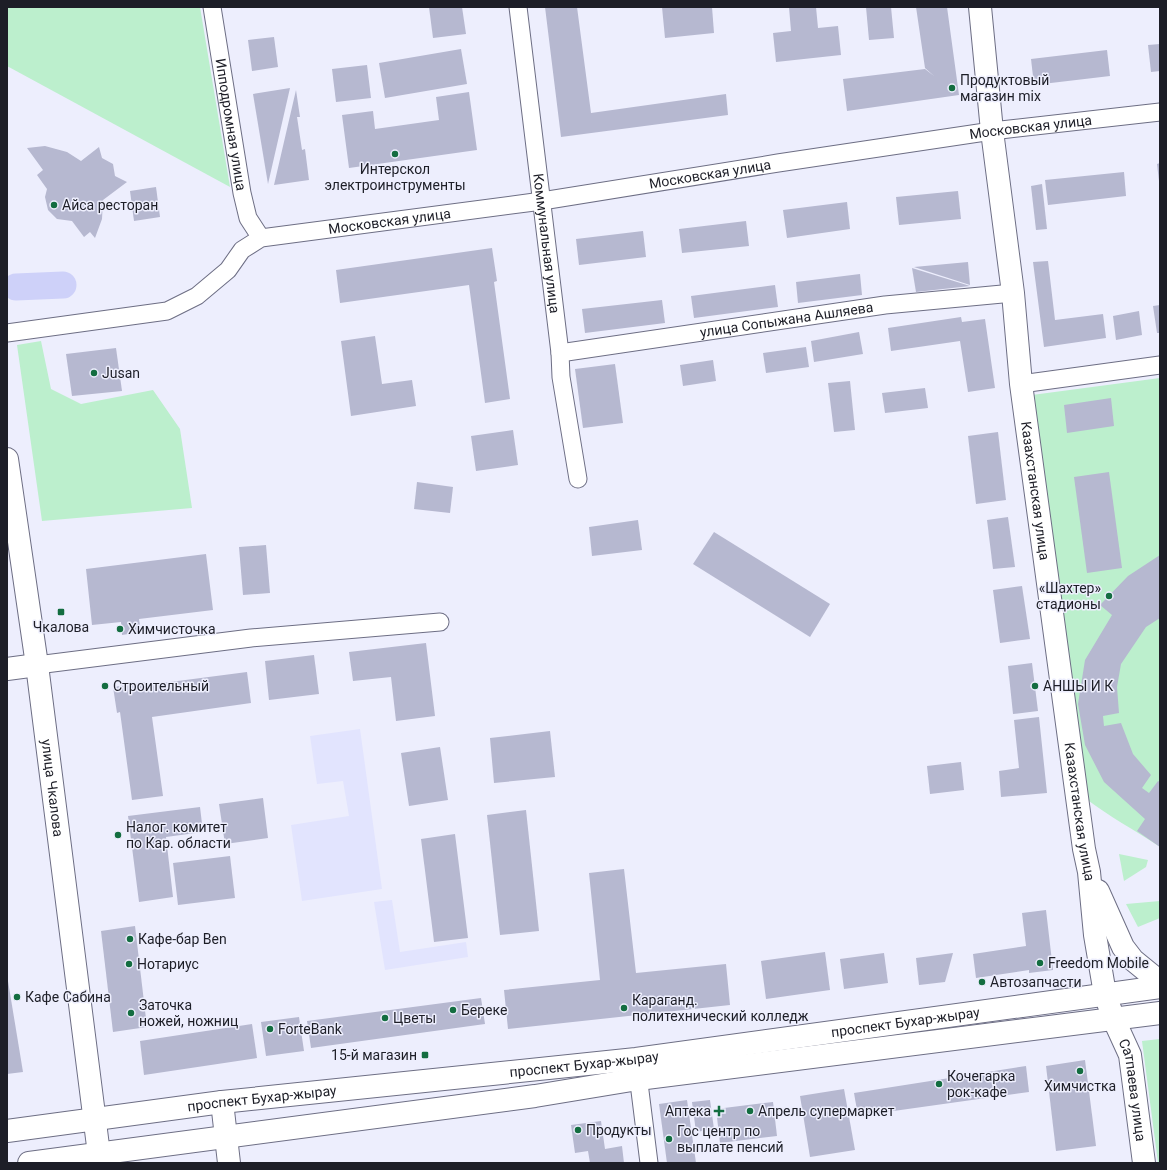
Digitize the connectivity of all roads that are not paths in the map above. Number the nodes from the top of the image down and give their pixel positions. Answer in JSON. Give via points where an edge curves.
{"nodes":[{"id":1,"x":212,"y":7,"type":"edge"},
{"id":2,"x":518,"y":7,"type":"edge"},
{"id":3,"x":980,"y":7,"type":"edge"},
{"id":4,"x":1160,"y":112,"type":"edge"},
{"id":5,"x":992,"y":131,"type":"junction"},
{"id":6,"x":542,"y":201,"type":"junction"},
{"id":7,"x":261,"y":238,"type":"junction"},
{"id":8,"x":1013,"y":292,"type":"junction"},
{"id":9,"x":7,"y":333,"type":"edge"},
{"id":10,"x":560,"y":353,"type":"junction"},
{"id":11,"x":1160,"y":364,"type":"edge"},
{"id":12,"x":1021,"y":384,"type":"junction"},
{"id":13,"x":7,"y":459,"type":"edge"},
{"id":14,"x":578,"y":480,"type":"dead end"},
{"id":15,"x":440,"y":622,"type":"dead end"},
{"id":16,"x":36,"y":665,"type":"junction"},
{"id":17,"x":7,"y":669,"type":"edge"},
{"id":18,"x":1089,"y":872,"type":"junction"},
{"id":19,"x":1160,"y":982,"type":"edge"},
{"id":20,"x":1160,"y":987,"type":"edge"},
{"id":21,"x":1104,"y":994,"type":"junction"},
{"id":22,"x":1160,"y":1013,"type":"edge"},
{"id":23,"x":1114,"y":1020,"type":"junction"},
{"id":24,"x":637,"y":1069,"type":"junction"},
{"id":25,"x":222,"y":1102,"type":"junction"},
{"id":26,"x":94,"y":1118,"type":"junction"},
{"id":27,"x":7,"y":1131,"type":"edge"},
{"id":28,"x":226,"y":1137,"type":"junction"},
{"id":29,"x":99,"y":1154,"type":"junction"},
{"id":30,"x":29,"y":1163,"type":"edge"},
{"id":31,"x":229,"y":1163,"type":"edge"},
{"id":32,"x":650,"y":1163,"type":"edge"},
{"id":33,"x":1144,"y":1163,"type":"edge"}],
"edges":[{"from":1,"to":7,"type":"street","name":"Ипподромная улица","via":[[242,193],[248,218]]},
{"from":2,"to":6,"type":"street","name":"Коммунальная улица"},
{"from":3,"to":5,"type":"main road","name":"Казахстанская улица"},
{"from":4,"to":5,"type":"street","name":"Московская улица"},
{"from":5,"to":6,"type":"street","name":"Московская улица"},
{"from":5,"to":8,"type":"main road","name":"Казахстанская улица"},
{"from":6,"to":7,"type":"street","name":"Московская улица"},
{"from":6,"to":10,"type":"street","name":"Коммунальная улица"},
{"from":7,"to":9,"type":"street","via":[[242,250],[228,270],[197,296],[167,311]]},
{"from":8,"to":10,"type":"street","name":"улица Сопыжана Ашляева","via":[[885,305]]},
{"from":8,"to":12,"type":"main road","name":"Казахстанская улица"},
{"from":10,"to":14,"type":"street","name":"Коммунальная улица","via":[[561,377]]},
{"from":11,"to":12,"type":"street"},
{"from":12,"to":18,"type":"main road","name":"Казахстанская улица"},
{"from":13,"to":16,"type":"main road","name":"улица Чкалова"},
{"from":15,"to":16,"type":"street","via":[[251,638]]},
{"from":16,"to":17,"type":"main road"},
{"from":16,"to":26,"type":"main road","name":"улица Чкалова"},
{"from":18,"to":19,"type":"main road","via":[[1123,947],[1133,960]]},
{"from":18,"to":21,"type":"main road","name":"Казахстанская улица"},
{"from":20,"to":21,"type":"main road","name":"проспект Бухар-жырау"},
{"from":21,"to":23,"type":"main road","name":"Казахстанская улица"},
{"from":21,"to":24,"type":"main road","name":"проспект Бухар-жырау"},
{"from":22,"to":23,"type":"main road","name":"проспект Бухар-жырау"},
{"from":23,"to":24,"type":"main road","name":"проспект Бухар-жырау"},
{"from":23,"to":33,"type":"main road","name":"Сатпаева улица","via":[[1130,1055]]},
{"from":24,"to":25,"type":"main road","name":"проспект Бухар-жырау"},
{"from":24,"to":28,"type":"main road","name":"проспект Бухар-жырау","via":[[528,1097]]},
{"from":24,"to":32,"type":"street"},
{"from":25,"to":26,"type":"main road","name":"проспект Бухар-жырау"},
{"from":25,"to":28,"type":"main road"},
{"from":26,"to":27,"type":"main road","name":"проспект Бухар-жырау"},
{"from":26,"to":29,"type":"main road","name":"улица Чкалова"},
{"from":28,"to":29,"type":"main road","name":"проспект Бухар-жырау"},
{"from":28,"to":31,"type":"main road"},
{"from":29,"to":30,"type":"main road","name":"проспект Бухар-жырау"}]}
